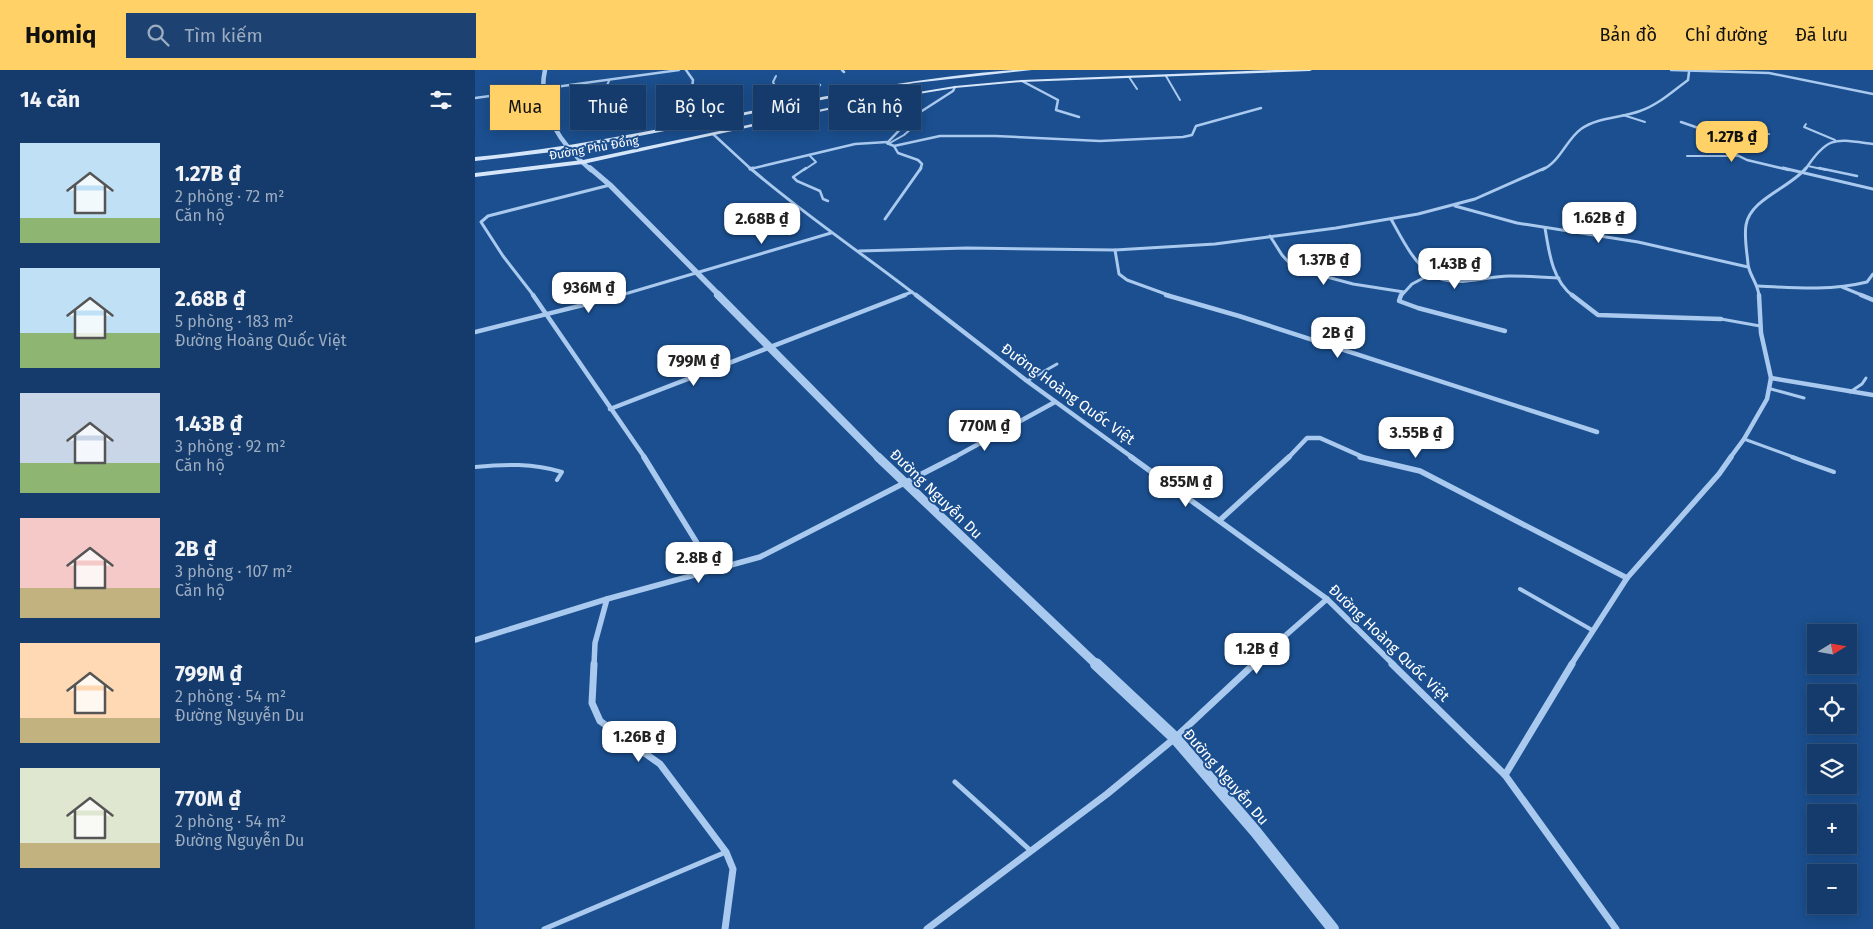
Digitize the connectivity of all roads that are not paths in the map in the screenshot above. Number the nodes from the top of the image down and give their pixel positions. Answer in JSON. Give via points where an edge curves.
{"nodes":[{"id":1,"x":545,"y":70,"type":"edge"},
{"id":2,"x":679,"y":70,"type":"edge"},
{"id":3,"x":686,"y":70,"type":"edge"},
{"id":4,"x":1020,"y":70,"type":"edge"},
{"id":5,"x":1030,"y":70,"type":"edge"},
{"id":6,"x":1310,"y":70,"type":"edge"},
{"id":7,"x":1671,"y":70,"type":"edge"},
{"id":8,"x":1007,"y":71,"type":"edge"},
{"id":9,"x":1689,"y":72,"type":"junction"},
{"id":10,"x":776,"y":76,"type":"dead end"},
{"id":11,"x":1166,"y":76,"type":"junction"},
{"id":12,"x":1129,"y":77,"type":"junction"},
{"id":13,"x":609,"y":80,"type":"junction"},
{"id":14,"x":1022,"y":81,"type":"junction"},
{"id":15,"x":543,"y":85,"type":"edge"},
{"id":16,"x":607,"y":85,"type":"edge"},
{"id":17,"x":692,"y":85,"type":"edge"},
{"id":18,"x":774,"y":85,"type":"edge"},
{"id":19,"x":560,"y":87,"type":"edge"},
{"id":20,"x":955,"y":87,"type":"junction"},
{"id":21,"x":1137,"y":88,"type":"dead end"},
{"id":22,"x":1873,"y":94,"type":"edge"},
{"id":23,"x":490,"y":96,"type":"edge"},
{"id":24,"x":475,"y":98,"type":"edge"},
{"id":25,"x":819,"y":99,"type":"edge"},
{"id":26,"x":1180,"y":100,"type":"dead end"},
{"id":27,"x":1261,"y":108,"type":"dead end"},
{"id":28,"x":1623,"y":115,"type":"junction"},
{"id":29,"x":1079,"y":117,"type":"dead end"},
{"id":30,"x":1645,"y":122,"type":"dead end"},
{"id":31,"x":1681,"y":122,"type":"dead end"},
{"id":32,"x":1806,"y":124,"type":"dead end"},
{"id":33,"x":558,"y":130,"type":"edge"},
{"id":34,"x":664,"y":130,"type":"edge"},
{"id":35,"x":910,"y":130,"type":"edge"},
{"id":36,"x":713,"y":134,"type":"junction"},
{"id":37,"x":1769,"y":134,"type":"dead end"},
{"id":38,"x":1835,"y":140,"type":"junction"},
{"id":39,"x":887,"y":143,"type":"junction"},
{"id":40,"x":1738,"y":143,"type":"junction"},
{"id":41,"x":1873,"y":144,"type":"edge"},
{"id":42,"x":894,"y":146,"type":"junction"},
{"id":43,"x":569,"y":148,"type":"junction"},
{"id":44,"x":809,"y":156,"type":"junction"},
{"id":45,"x":1687,"y":156,"type":"dead end"},
{"id":46,"x":1738,"y":156,"type":"junction"},
{"id":47,"x":475,"y":159,"type":"edge"},
{"id":48,"x":583,"y":162,"type":"junction"},
{"id":49,"x":1808,"y":166,"type":"junction"},
{"id":50,"x":750,"y":169,"type":"junction"},
{"id":51,"x":1802,"y":174,"type":"junction"},
{"id":52,"x":475,"y":175,"type":"edge"},
{"id":53,"x":1857,"y":176,"type":"dead end"},
{"id":54,"x":610,"y":185,"type":"junction"},
{"id":55,"x":1873,"y":189,"type":"edge"},
{"id":56,"x":828,"y":201,"type":"dead end"},
{"id":57,"x":1455,"y":205,"type":"junction"},
{"id":58,"x":885,"y":218,"type":"dead end"},
{"id":59,"x":1391,"y":219,"type":"junction"},
{"id":60,"x":1545,"y":228,"type":"junction"},
{"id":61,"x":831,"y":233,"type":"junction"},
{"id":62,"x":1270,"y":236,"type":"junction"},
{"id":63,"x":1115,"y":250,"type":"junction"},
{"id":64,"x":859,"y":251,"type":"junction"},
{"id":65,"x":1748,"y":267,"type":"junction"},
{"id":66,"x":1431,"y":274,"type":"junction"},
{"id":67,"x":1873,"y":274,"type":"edge"},
{"id":68,"x":699,"y":275,"type":"junction"},
{"id":69,"x":1559,"y":278,"type":"junction"},
{"id":70,"x":1758,"y":286,"type":"junction"},
{"id":71,"x":1841,"y":287,"type":"junction"},
{"id":72,"x":912,"y":292,"type":"junction"},
{"id":73,"x":1403,"y":292,"type":"junction"},
{"id":74,"x":1873,"y":300,"type":"edge"},
{"id":75,"x":548,"y":315,"type":"junction"},
{"id":76,"x":1721,"y":319,"type":"joint"},
{"id":77,"x":1760,"y":326,"type":"junction"},
{"id":78,"x":1505,"y":331,"type":"dead end"},
{"id":79,"x":475,"y":332,"type":"edge"},
{"id":80,"x":771,"y":348,"type":"junction"},
{"id":81,"x":1057,"y":364,"type":"dead end"},
{"id":82,"x":1771,"y":378,"type":"junction"},
{"id":83,"x":1866,"y":378,"type":"dead end"},
{"id":84,"x":1027,"y":381,"type":"junction"},
{"id":85,"x":1771,"y":389,"type":"junction"},
{"id":86,"x":1850,"y":392,"type":"junction"},
{"id":87,"x":1873,"y":395,"type":"edge"},
{"id":88,"x":1804,"y":398,"type":"dead end"},
{"id":89,"x":1055,"y":402,"type":"junction"},
{"id":90,"x":610,"y":409,"type":"junction"},
{"id":91,"x":1597,"y":432,"type":"dead end"},
{"id":92,"x":1744,"y":439,"type":"junction"},
{"id":93,"x":475,"y":467,"type":"edge"},
{"id":94,"x":1834,"y":472,"type":"dead end"},
{"id":95,"x":557,"y":480,"type":"dead end"},
{"id":96,"x":905,"y":484,"type":"junction"},
{"id":97,"x":1220,"y":520,"type":"junction"},
{"id":98,"x":713,"y":569,"type":"junction"},
{"id":99,"x":1627,"y":578,"type":"junction"},
{"id":100,"x":1520,"y":589,"type":"dead end"},
{"id":101,"x":607,"y":599,"type":"junction"},
{"id":102,"x":1327,"y":599,"type":"junction"},
{"id":103,"x":1592,"y":630,"type":"junction"},
{"id":104,"x":475,"y":640,"type":"edge"},
{"id":105,"x":1175,"y":738,"type":"junction"},
{"id":106,"x":1505,"y":775,"type":"junction"},
{"id":107,"x":955,"y":782,"type":"dead end"},
{"id":108,"x":1031,"y":851,"type":"junction"},
{"id":109,"x":726,"y":852,"type":"junction"},
{"id":110,"x":544,"y":929,"type":"edge"},
{"id":111,"x":725,"y":929,"type":"edge"},
{"id":112,"x":927,"y":929,"type":"edge"},
{"id":113,"x":1333,"y":929,"type":"edge"},
{"id":114,"x":1616,"y":929,"type":"edge"}],
"edges":[{"from":1,"to":15,"type":"street","name":"Đường Nguyễn Du"},
{"from":2,"to":13,"type":"street"},
{"from":3,"to":17,"type":"street","via":[[693,80]]},
{"from":4,"to":5,"type":"main road","name":"Đường Phù Đổng"},
{"from":4,"to":8,"type":"main road","name":"Đường Phù Đổng"},
{"from":6,"to":11,"type":"main road","name":"Đường Phù Đổng"},
{"from":7,"to":9,"type":"street"},
{"from":8,"to":25,"type":"main road","name":"Đường Phù Đổng","via":[[895,84]]},
{"from":9,"to":22,"type":"street","via":[[1769,73]]},
{"from":9,"to":28,"type":"street","via":[[1688,80],[1660,102]]},
{"from":10,"to":18,"type":"lane"},
{"from":11,"to":12,"type":"main road","name":"Đường Phù Đổng"},
{"from":11,"to":26,"type":"lane"},
{"from":12,"to":14,"type":"main road","name":"Đường Phù Đổng"},
{"from":12,"to":21,"type":"lane"},
{"from":13,"to":16,"type":"lane"},
{"from":13,"to":19,"type":"street"},
{"from":14,"to":20,"type":"main road","name":"Đường Phù Đổng"},
{"from":14,"to":29,"type":"street","via":[[1055,97],[1058,100],[1056,110]]},
{"from":20,"to":36,"type":"main road","name":"Đường Phù Đổng","via":[[884,98]]},
{"from":20,"to":39,"type":"street","via":[[911,118]]},
{"from":23,"to":24,"type":"street"},
{"from":27,"to":42,"type":"street","via":[[1196,126],[1192,134],[1183,136],[1100,141],[940,136]]},
{"from":28,"to":30,"type":"lane"},
{"from":28,"to":57,"type":"street","via":[[1581,129],[1550,166]]},
{"from":31,"to":40,"type":"street"},
{"from":32,"to":38,"type":"lane","via":[[1803,125]]},
{"from":33,"to":43,"type":"street","name":"Đường Nguyễn Du"},
{"from":34,"to":43,"type":"main road","name":"Đường Phù Đổng"},
{"from":35,"to":39,"type":"lane"},
{"from":36,"to":48,"type":"main road","name":"Đường Phù Đổng"},
{"from":36,"to":50,"type":"street","name":"Đường Hoàng Quốc Việt"},
{"from":37,"to":40,"type":"lane"},
{"from":38,"to":41,"type":"street"},
{"from":38,"to":49,"type":"street","via":[[1819,149]]},
{"from":39,"to":42,"type":"street"},
{"from":39,"to":44,"type":"street","via":[[855,144]]},
{"from":40,"to":46,"type":"street","via":[[1735,152]]},
{"from":42,"to":58,"type":"street","via":[[897,153],[922,164]]},
{"from":43,"to":47,"type":"main road","name":"Đường Phù Đổng"},
{"from":43,"to":48,"type":"street","name":"Đường Nguyễn Du"},
{"from":44,"to":50,"type":"street"},
{"from":44,"to":56,"type":"lane","via":[[815,162],[793,177],[820,190],[820,195]]},
{"from":45,"to":46,"type":"lane"},
{"from":46,"to":51,"type":"street"},
{"from":48,"to":52,"type":"main road","name":"Đường Phù Đổng"},
{"from":48,"to":54,"type":"street","name":"Đường Nguyễn Du"},
{"from":49,"to":51,"type":"street"},
{"from":49,"to":53,"type":"lane"},
{"from":50,"to":61,"type":"street","name":"Đường Hoàng Quốc Việt"},
{"from":51,"to":55,"type":"street"},
{"from":51,"to":65,"type":"street","via":[[1753,208],[1747,225]]},
{"from":54,"to":68,"type":"street","name":"Đường Nguyễn Du"},
{"from":54,"to":75,"type":"street","via":[[488,216],[481,222]]},
{"from":57,"to":59,"type":"street"},
{"from":57,"to":60,"type":"street","via":[[1512,223]]},
{"from":59,"to":62,"type":"street"},
{"from":59,"to":66,"type":"street","via":[[1401,238]]},
{"from":60,"to":65,"type":"street","via":[[1625,239]]},
{"from":60,"to":69,"type":"street","via":[[1551,263]]},
{"from":61,"to":64,"type":"street","name":"Đường Hoàng Quốc Việt"},
{"from":61,"to":68,"type":"street"},
{"from":62,"to":63,"type":"street","via":[[1215,244]]},
{"from":62,"to":73,"type":"street","via":[[1294,268],[1353,284]]},
{"from":63,"to":64,"type":"street","via":[[967,248]]},
{"from":63,"to":91,"type":"street","via":[[1119,274],[1153,291]]},
{"from":64,"to":72,"type":"street","name":"Đường Hoàng Quốc Việt"},
{"from":65,"to":70,"type":"street"},
{"from":66,"to":69,"type":"street","via":[[1455,281],[1506,276]]},
{"from":66,"to":73,"type":"street","via":[[1420,278]]},
{"from":67,"to":71,"type":"street","via":[[1867,282]]},
{"from":68,"to":75,"type":"street"},
{"from":68,"to":80,"type":"street","name":"Đường Nguyễn Du"},
{"from":69,"to":76,"type":"street","via":[[1568,292],[1598,315]]},
{"from":70,"to":71,"type":"street"},
{"from":70,"to":77,"type":"street"},
{"from":71,"to":74,"type":"street"},
{"from":72,"to":80,"type":"street"},
{"from":72,"to":84,"type":"street","name":"Đường Hoàng Quốc Việt"},
{"from":73,"to":78,"type":"street","via":[[1398,299],[1402,303]]},
{"from":75,"to":79,"type":"street"},
{"from":75,"to":90,"type":"street"},
{"from":76,"to":77,"type":"lane"},
{"from":77,"to":82,"type":"street"},
{"from":80,"to":90,"type":"street"},
{"from":80,"to":96,"type":"street","name":"Đường Nguyễn Du"},
{"from":81,"to":84,"type":"lane"},
{"from":82,"to":85,"type":"street"},
{"from":82,"to":86,"type":"street"},
{"from":83,"to":86,"type":"lane"},
{"from":84,"to":89,"type":"street","name":"Đường Hoàng Quốc Việt"},
{"from":85,"to":88,"type":"lane"},
{"from":85,"to":92,"type":"street"},
{"from":86,"to":87,"type":"street"},
{"from":89,"to":96,"type":"street"},
{"from":89,"to":97,"type":"street","name":"Đường Hoàng Quốc Việt"},
{"from":90,"to":98,"type":"street","via":[[663,484]]},
{"from":92,"to":94,"type":"lane"},
{"from":92,"to":99,"type":"street","via":[[1719,474]]},
{"from":93,"to":95,"type":"lane","via":[[502,464],[548,466],[562,472]]},
{"from":96,"to":98,"type":"street","via":[[760,557]]},
{"from":96,"to":105,"type":"street","name":"Đường Nguyễn Du"},
{"from":97,"to":99,"type":"street","via":[[1307,438],[1320,438],[1358,456],[1420,471]]},
{"from":97,"to":102,"type":"street","name":"Đường Hoàng Quốc Việt"},
{"from":98,"to":101,"type":"street"},
{"from":99,"to":103,"type":"street"},
{"from":100,"to":103,"type":"lane"},
{"from":101,"to":104,"type":"street"},
{"from":101,"to":109,"type":"street","via":[[595,643],[592,703],[601,721],[660,764]]},
{"from":102,"to":105,"type":"street"},
{"from":102,"to":106,"type":"street","name":"Đường Hoàng Quốc Việt"},
{"from":103,"to":106,"type":"street"},
{"from":105,"to":108,"type":"street"},
{"from":105,"to":113,"type":"street","name":"Đường Nguyễn Du"},
{"from":106,"to":114,"type":"street","name":"Đường Hoàng Quốc Việt"},
{"from":107,"to":108,"type":"lane"},
{"from":108,"to":112,"type":"street"},
{"from":109,"to":110,"type":"lane"},
{"from":109,"to":111,"type":"street","via":[[733,869]]}]}
